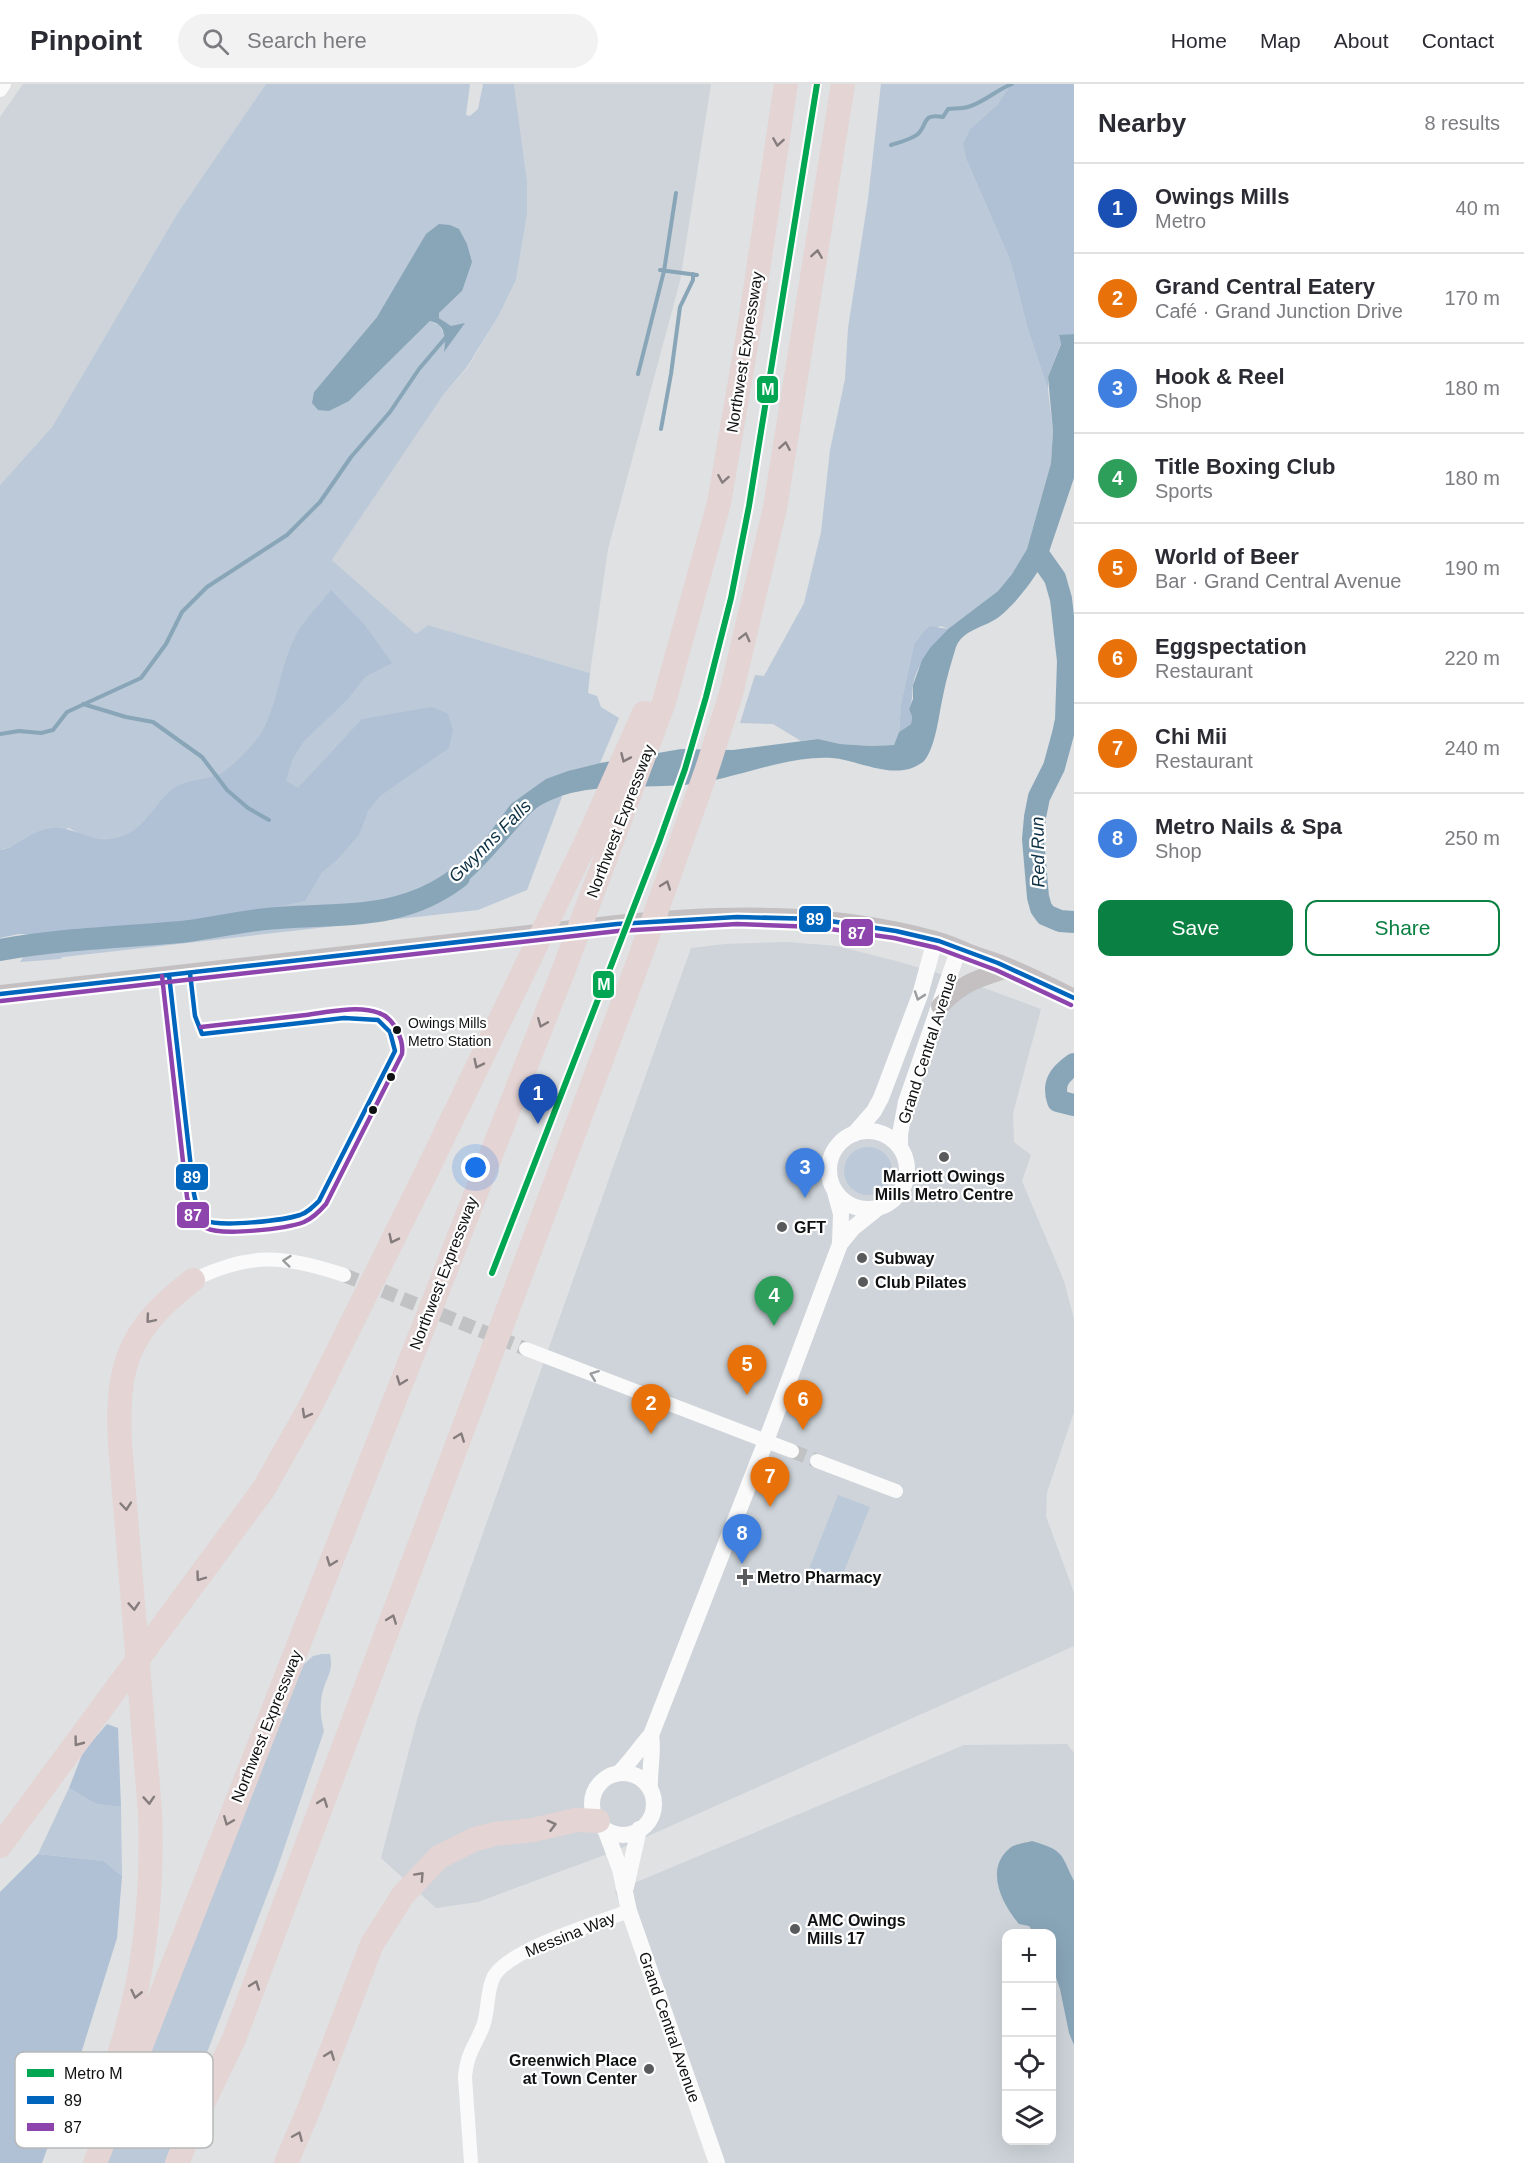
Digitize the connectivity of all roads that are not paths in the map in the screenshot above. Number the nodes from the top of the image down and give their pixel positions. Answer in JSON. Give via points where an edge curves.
{"nodes":[{"id":1,"x":4,"y":84,"type":"edge"},
{"id":2,"x":786,"y":84,"type":"edge"},
{"id":3,"x":843,"y":84,"type":"edge"},
{"id":4,"x":0,"y":90,"type":"edge"},
{"id":5,"x":656,"y":703,"type":"junction"},
{"id":6,"x":934,"y":940,"type":"junction"},
{"id":7,"x":959,"y":948,"type":"junction"},
{"id":8,"x":1011,"y":968,"type":"junction"},
{"id":9,"x":0,"y":994,"type":"edge"},
{"id":10,"x":1069,"y":996,"type":"edge"},
{"id":11,"x":940,"y":1006,"type":"junction"},
{"id":12,"x":854,"y":1134,"type":"junction"},
{"id":13,"x":900,"y":1148,"type":"junction"},
{"id":14,"x":835,"y":1191,"type":"junction"},
{"id":15,"x":878,"y":1208,"type":"junction"},
{"id":16,"x":840,"y":1244,"type":"junction"},
{"id":17,"x":344,"y":1275,"type":"tunnel mouth"},
{"id":18,"x":193,"y":1280,"type":"joint"},
{"id":19,"x":526,"y":1349,"type":"tunnel mouth"},
{"id":20,"x":766,"y":1441,"type":"junction"},
{"id":21,"x":792,"y":1451,"type":"tunnel mouth"},
{"id":22,"x":817,"y":1461,"type":"tunnel mouth"},
{"id":23,"x":897,"y":1491,"type":"dead end"},
{"id":24,"x":651,"y":1735,"type":"junction"},
{"id":25,"x":619,"y":1773,"type":"junction"},
{"id":26,"x":650,"y":1788,"type":"junction"},
{"id":27,"x":602,"y":1825,"type":"junction"},
{"id":28,"x":639,"y":1829,"type":"junction"},
{"id":29,"x":0,"y":1846,"type":"edge"},
{"id":30,"x":625,"y":1891,"type":"junction"},
{"id":31,"x":629,"y":1911,"type":"junction"},
{"id":32,"x":234,"y":2039,"type":"junction"},
{"id":33,"x":121,"y":2052,"type":"edge"},
{"id":34,"x":139,"y":2052,"type":"edge"},
{"id":35,"x":213,"y":2083,"type":"edge"},
{"id":36,"x":213,"y":2106,"type":"edge"},
{"id":37,"x":87,"y":2148,"type":"edge"},
{"id":38,"x":101,"y":2148,"type":"edge"},
{"id":39,"x":183,"y":2148,"type":"edge"},
{"id":40,"x":200,"y":2148,"type":"edge"},
{"id":41,"x":82,"y":2163,"type":"edge"},
{"id":42,"x":95,"y":2163,"type":"edge"},
{"id":43,"x":177,"y":2163,"type":"edge"},
{"id":44,"x":195,"y":2163,"type":"edge"},
{"id":45,"x":286,"y":2163,"type":"edge"},
{"id":46,"x":471,"y":2163,"type":"edge"},
{"id":47,"x":717,"y":2163,"type":"edge"}],
"edges":[{"from":1,"to":4,"type":"street"},
{"from":2,"to":5,"type":"highway","name":"Northwest Expressway","one_way":true,"via":[[721,491],[701,571]]},
{"from":32,"to":3,"type":"highway","one_way":true,"via":[[639,960],[731,694],[775,508]]},
{"from":5,"to":29,"type":"highway","one_way":true,"via":[[310,1407],[263,1490]]},
{"from":5,"to":34,"type":"highway","name":"Northwest Expressway","one_way":true,"via":[[564,969]]},
{"from":6,"to":7,"type":"main road"},
{"from":6,"to":9,"type":"main road","via":[[881,928],[793,917],[686,917]]},
{"from":6,"to":12,"type":"street","name":"Grand Central Avenue","one_way":true,"via":[[920,994],[880,1098]]},
{"from":7,"to":8,"type":"main road"},
{"from":7,"to":11,"type":"street","name":"Grand Central Avenue"},
{"from":8,"to":10,"type":"main road"},
{"from":8,"to":11,"type":"main road","via":[[956,990]]},
{"from":11,"to":13,"type":"street","name":"Grand Central Avenue","via":[[906,1102]]},
{"from":12,"to":13,"type":"street","name":"Grand Central Avenue","via":[[880,1133]]},
{"from":12,"to":14,"type":"street","name":"Grand Central Avenue","via":[[833,1153],[829,1166]]},
{"from":13,"to":15,"type":"street","name":"Grand Central Avenue","via":[[907,1177],[903,1189],[895,1199]]},
{"from":14,"to":15,"type":"street","via":[[856,1208]]},
{"from":14,"to":16,"type":"street","name":"Grand Central Avenue","via":[[841,1214]]},
{"from":15,"to":16,"type":"street","name":"Grand Central Avenue"},
{"from":16,"to":20,"type":"street","name":"Grand Central Avenue"},
{"from":17,"to":18,"type":"street","one_way":true,"via":[[298,1262],[254,1259],[214,1269]]},
{"from":18,"to":33,"type":"highway","one_way":true,"via":[[168,1299],[137,1335],[120,1387],[120,1444],[150,1812],[151,1898],[140,1978]]},
{"from":20,"to":19,"type":"street","one_way":true},
{"from":20,"to":21,"type":"street"},
{"from":20,"to":24,"type":"street","name":"Grand Central Avenue"},
{"from":22,"to":23,"type":"street"},
{"from":24,"to":25,"type":"street","name":"Grand Central Avenue"},
{"from":24,"to":26,"type":"street","name":"Grand Central Avenue"},
{"from":25,"to":26,"type":"street","via":[[634,1775]]},
{"from":25,"to":27,"type":"street","name":"Grand Central Avenue","via":[[604,1779],[593,1796],[594,1814]]},
{"from":26,"to":28,"type":"street","name":"Grand Central Avenue","via":[[653,1809]]},
{"from":27,"to":28,"type":"street","via":[[614,1833]]},
{"from":27,"to":30,"type":"street","name":"Grand Central Avenue","via":[[613,1847]]},
{"from":45,"to":27,"type":"highway","one_way":true,"via":[[369,1953],[403,1895],[439,1857],[475,1839],[576,1820]]},
{"from":28,"to":30,"type":"street","name":"Grand Central Avenue"},
{"from":30,"to":31,"type":"street","name":"Grand Central Avenue"},
{"from":31,"to":46,"type":"street","name":"Messina Way","via":[[526,1951],[500,1968],[493,1979],[483,2025],[466,2064]]},
{"from":31,"to":47,"type":"street","name":"Grand Central Avenue"},
{"from":32,"to":35,"type":"highway"},
{"from":32,"to":36,"type":"highway"},
{"from":37,"to":41,"type":"highway","one_way":true},
{"from":38,"to":42,"type":"highway","name":"Northwest Expressway","one_way":true},
{"from":39,"to":43,"type":"highway"},
{"from":40,"to":44,"type":"highway"}]}
